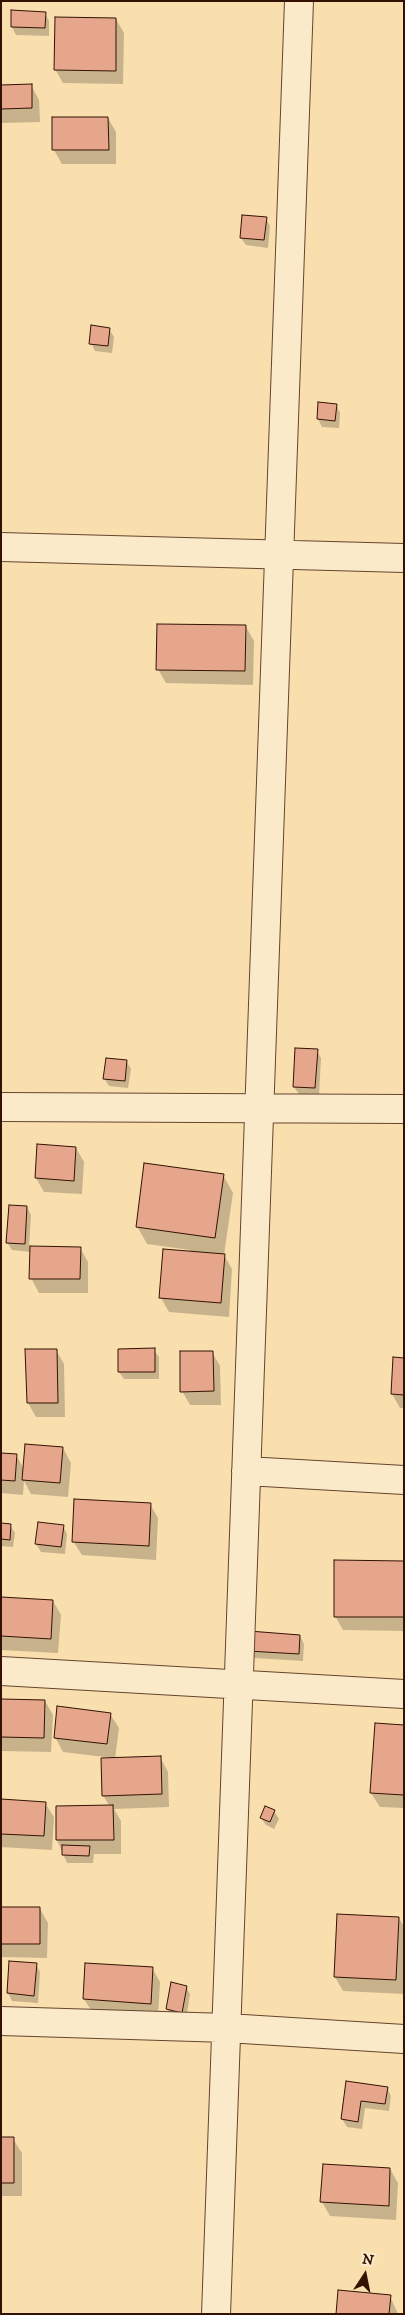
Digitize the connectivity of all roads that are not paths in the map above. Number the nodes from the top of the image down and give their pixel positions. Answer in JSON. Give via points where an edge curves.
{"nodes":[{"id":1,"x":299,"y":1,"type":"edge"},
{"id":2,"x":1,"y":547,"type":"edge"},
{"id":3,"x":279,"y":553,"type":"junction"},
{"id":4,"x":404,"y":558,"type":"edge"},
{"id":5,"x":1,"y":1107,"type":"edge"},
{"id":6,"x":260,"y":1108,"type":"junction"},
{"id":7,"x":404,"y":1108,"type":"edge"},
{"id":8,"x":246,"y":1471,"type":"junction"},
{"id":9,"x":404,"y":1480,"type":"edge"},
{"id":10,"x":1,"y":1671,"type":"edge"},
{"id":11,"x":239,"y":1684,"type":"junction"},
{"id":12,"x":404,"y":1694,"type":"edge"},
{"id":13,"x":1,"y":2021,"type":"edge"},
{"id":14,"x":227,"y":2028,"type":"junction"},
{"id":15,"x":404,"y":2039,"type":"edge"},
{"id":16,"x":216,"y":2314,"type":"edge"}],
"edges":[{"from":1,"to":3,"type":"street"},
{"from":2,"to":3,"type":"street"},
{"from":3,"to":4,"type":"street"},
{"from":3,"to":6,"type":"street"},
{"from":5,"to":6,"type":"street"},
{"from":6,"to":7,"type":"street"},
{"from":6,"to":8,"type":"street"},
{"from":8,"to":9,"type":"street"},
{"from":8,"to":11,"type":"street"},
{"from":10,"to":11,"type":"street"},
{"from":11,"to":12,"type":"street"},
{"from":11,"to":14,"type":"street"},
{"from":13,"to":14,"type":"street"},
{"from":14,"to":15,"type":"street"},
{"from":14,"to":16,"type":"street"}]}
